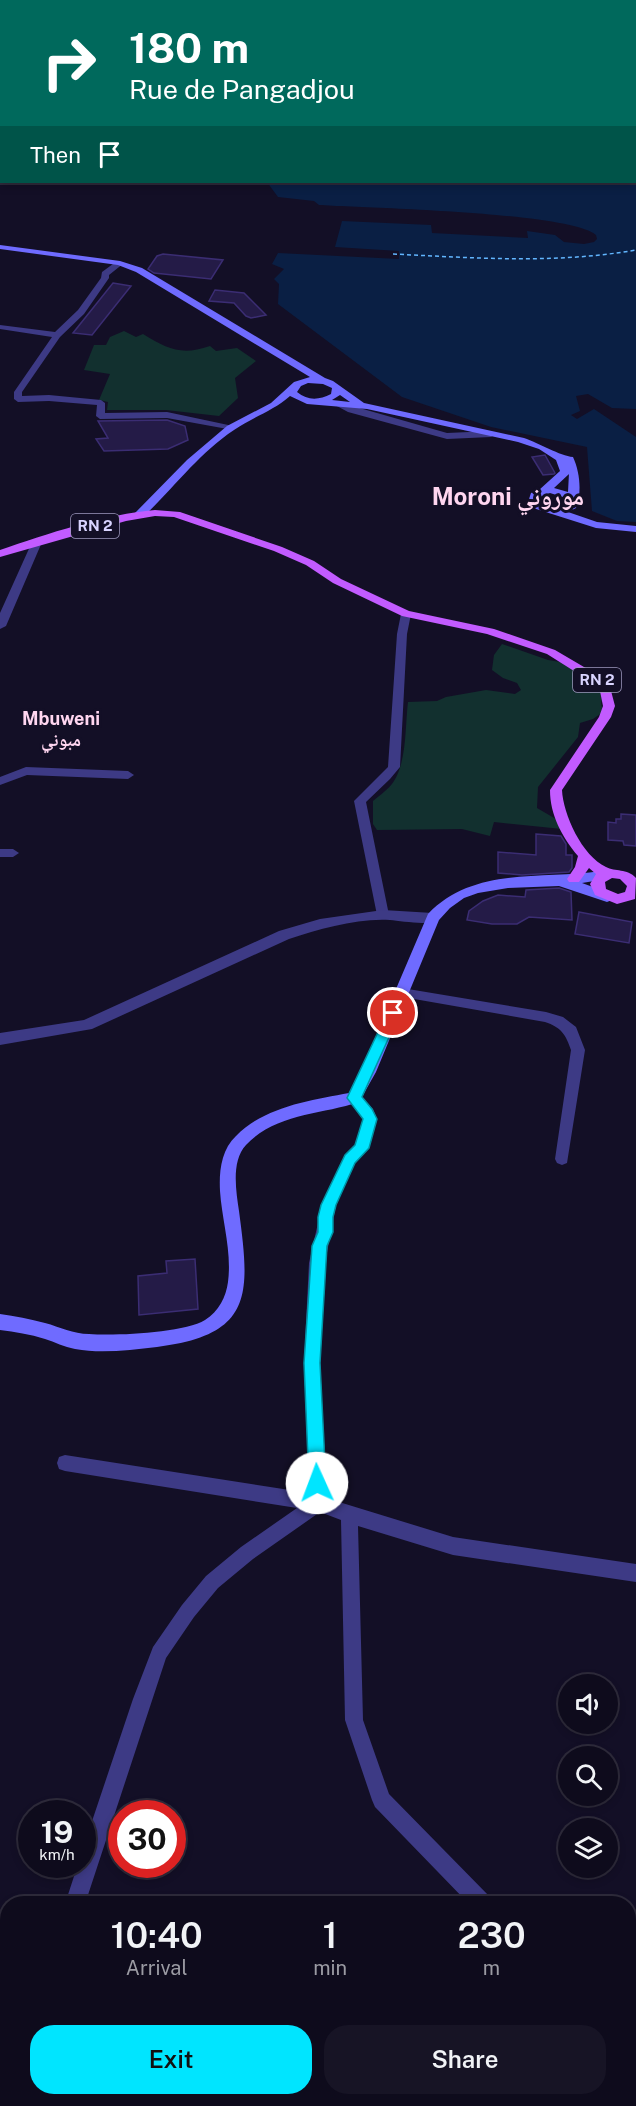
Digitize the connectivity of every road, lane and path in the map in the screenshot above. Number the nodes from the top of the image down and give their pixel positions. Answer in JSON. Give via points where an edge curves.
{"nodes":[{"id":1,"x":0,"y":247,"type":"edge"},
{"id":2,"x":120,"y":263,"type":"junction"},
{"id":3,"x":0,"y":327,"type":"edge"},
{"id":4,"x":57,"y":335,"type":"junction"},
{"id":5,"x":255,"y":339,"type":"junction"},
{"id":6,"x":292,"y":381,"type":"junction"},
{"id":7,"x":323,"y":381,"type":"junction"},
{"id":8,"x":336,"y":389,"type":"junction"},
{"id":9,"x":305,"y":401,"type":"junction"},
{"id":10,"x":318,"y":402,"type":"junction"},
{"id":11,"x":338,"y":403,"type":"junction"},
{"id":12,"x":274,"y":405,"type":"junction"},
{"id":13,"x":368,"y":406,"type":"junction"},
{"id":14,"x":230,"y":428,"type":"junction"},
{"id":15,"x":491,"y":434,"type":"junction"},
{"id":16,"x":521,"y":440,"type":"junction"},
{"id":17,"x":544,"y":491,"type":"junction"},
{"id":18,"x":160,"y":496,"type":"junction"},
{"id":19,"x":573,"y":501,"type":"junction"},
{"id":20,"x":166,"y":512,"type":"junction"},
{"id":21,"x":553,"y":512,"type":"junction"},
{"id":22,"x":139,"y":514,"type":"junction"},
{"id":23,"x":636,"y":527,"type":"edge"},
{"id":24,"x":37,"y":542,"type":"junction"},
{"id":25,"x":0,"y":554,"type":"edge"},
{"id":26,"x":406,"y":614,"type":"junction"},
{"id":27,"x":0,"y":626,"type":"edge"},
{"id":28,"x":128,"y":775,"type":"dead end"},
{"id":29,"x":0,"y":781,"type":"edge"},
{"id":30,"x":584,"y":857,"type":"junction"},
{"id":31,"x":603,"y":875,"type":"junction"},
{"id":32,"x":567,"y":880,"type":"junction"},
{"id":33,"x":633,"y":893,"type":"edge"},
{"id":34,"x":607,"y":897,"type":"junction"},
{"id":35,"x":383,"y":915,"type":"junction"},
{"id":36,"x":433,"y":918,"type":"junction"},
{"id":37,"x":402,"y":993,"type":"junction"},
{"id":38,"x":0,"y":1039,"type":"edge"},
{"id":39,"x":354,"y":1098,"type":"junction"},
{"id":40,"x":562,"y":1159,"type":"dead end"},
{"id":41,"x":0,"y":1322,"type":"edge"},
{"id":42,"x":65,"y":1463,"type":"dead end"},
{"id":43,"x":318,"y":1503,"type":"junction"},
{"id":44,"x":349,"y":1515,"type":"junction"},
{"id":45,"x":636,"y":1573,"type":"edge"},
{"id":46,"x":78,"y":1896,"type":"edge"},
{"id":47,"x":475,"y":1896,"type":"edge"}],
"edges":[{"from":1,"to":2,"type":"main road"},
{"from":2,"to":4,"type":"street","via":[[105,274],[81,312]]},
{"from":2,"to":5,"type":"main road","via":[[139,270]]},
{"from":3,"to":4,"type":"street"},
{"from":4,"to":14,"type":"street","via":[[18,392],[18,399],[101,403],[100,416],[167,415]]},
{"from":5,"to":6,"type":"main road"},
{"from":5,"to":7,"type":"main road"},
{"from":6,"to":7,"type":"main road"},
{"from":6,"to":9,"type":"main road","via":[[294,396]]},
{"from":6,"to":12,"type":"main road"},
{"from":7,"to":8,"type":"main road"},
{"from":8,"to":10,"type":"main road","via":[[331,398]]},
{"from":8,"to":13,"type":"main road"},
{"from":9,"to":10,"type":"main road"},
{"from":9,"to":12,"type":"main road"},
{"from":10,"to":11,"type":"main road"},
{"from":11,"to":13,"type":"main road"},
{"from":11,"to":15,"type":"street","via":[[447,436]]},
{"from":12,"to":14,"type":"main road"},
{"from":13,"to":15,"type":"main road"},
{"from":14,"to":18,"type":"main road"},
{"from":15,"to":16,"type":"main road"},
{"from":16,"to":17,"type":"main road","via":[[550,451],[564,462],[565,472]]},
{"from":16,"to":19,"type":"main road","via":[[551,445],[571,461],[575,476]]},
{"from":17,"to":19,"type":"main road","via":[[561,492]]},
{"from":17,"to":21,"type":"main road","via":[[535,495],[534,502]]},
{"from":18,"to":20,"type":"main road"},
{"from":18,"to":22,"type":"main road"},
{"from":19,"to":21,"type":"main road","via":[[569,508]]},
{"from":19,"to":23,"type":"main road","via":[[581,514],[590,518]]},
{"from":20,"to":22,"type":"main road","number":"RN 2"},
{"from":20,"to":26,"type":"main road","number":"RN 2","via":[[278,549]]},
{"from":21,"to":23,"type":"main road","via":[[596,525]]},
{"from":22,"to":24,"type":"main road","number":"RN 2"},
{"from":24,"to":25,"type":"main road","number":"RN 2"},
{"from":24,"to":27,"type":"street"},
{"from":26,"to":30,"type":"main road","number":"RN 2","via":[[528,643],[570,662],[606,690],[609,706],[605,717],[556,790],[555,800],[563,820]]},
{"from":26,"to":35,"type":"street","via":[[394,767],[388,778],[360,801]]},
{"from":28,"to":29,"type":"street","via":[[26,771]]},
{"from":30,"to":31,"type":"main road","number":"RN 2"},
{"from":30,"to":32,"type":"main road","via":[[582,868]]},
{"from":31,"to":32,"type":"main road"},
{"from":31,"to":33,"type":"main road","via":[[621,874],[630,879]]},
{"from":31,"to":34,"type":"main road","via":[[597,882],[598,889]]},
{"from":32,"to":34,"type":"main road"},
{"from":32,"to":36,"type":"main road","via":[[489,885],[454,897]]},
{"from":33,"to":34,"type":"main road","via":[[617,899]]},
{"from":35,"to":36,"type":"street"},
{"from":35,"to":38,"type":"street","via":[[320,924],[284,935],[87,1025]]},
{"from":36,"to":37,"type":"main road"},
{"from":37,"to":39,"type":"main road"},
{"from":37,"to":40,"type":"street","via":[[546,1017],[571,1031],[578,1050]]},
{"from":39,"to":41,"type":"main road","via":[[270,1120],[240,1141],[232,1153],[227,1191],[238,1256],[236,1287],[223,1316],[208,1328],[132,1340],[76,1341]]},
{"from":39,"to":43,"type":"street","via":[[370,1119],[362,1148],[350,1159],[329,1205],[317,1263],[312,1363]]},
{"from":42,"to":43,"type":"street"},
{"from":43,"to":44,"type":"street"},
{"from":43,"to":46,"type":"street","via":[[212,1582],[159,1653]]},
{"from":44,"to":45,"type":"street","via":[[453,1546]]},
{"from":44,"to":47,"type":"street","via":[[354,1720],[382,1800]]}]}
